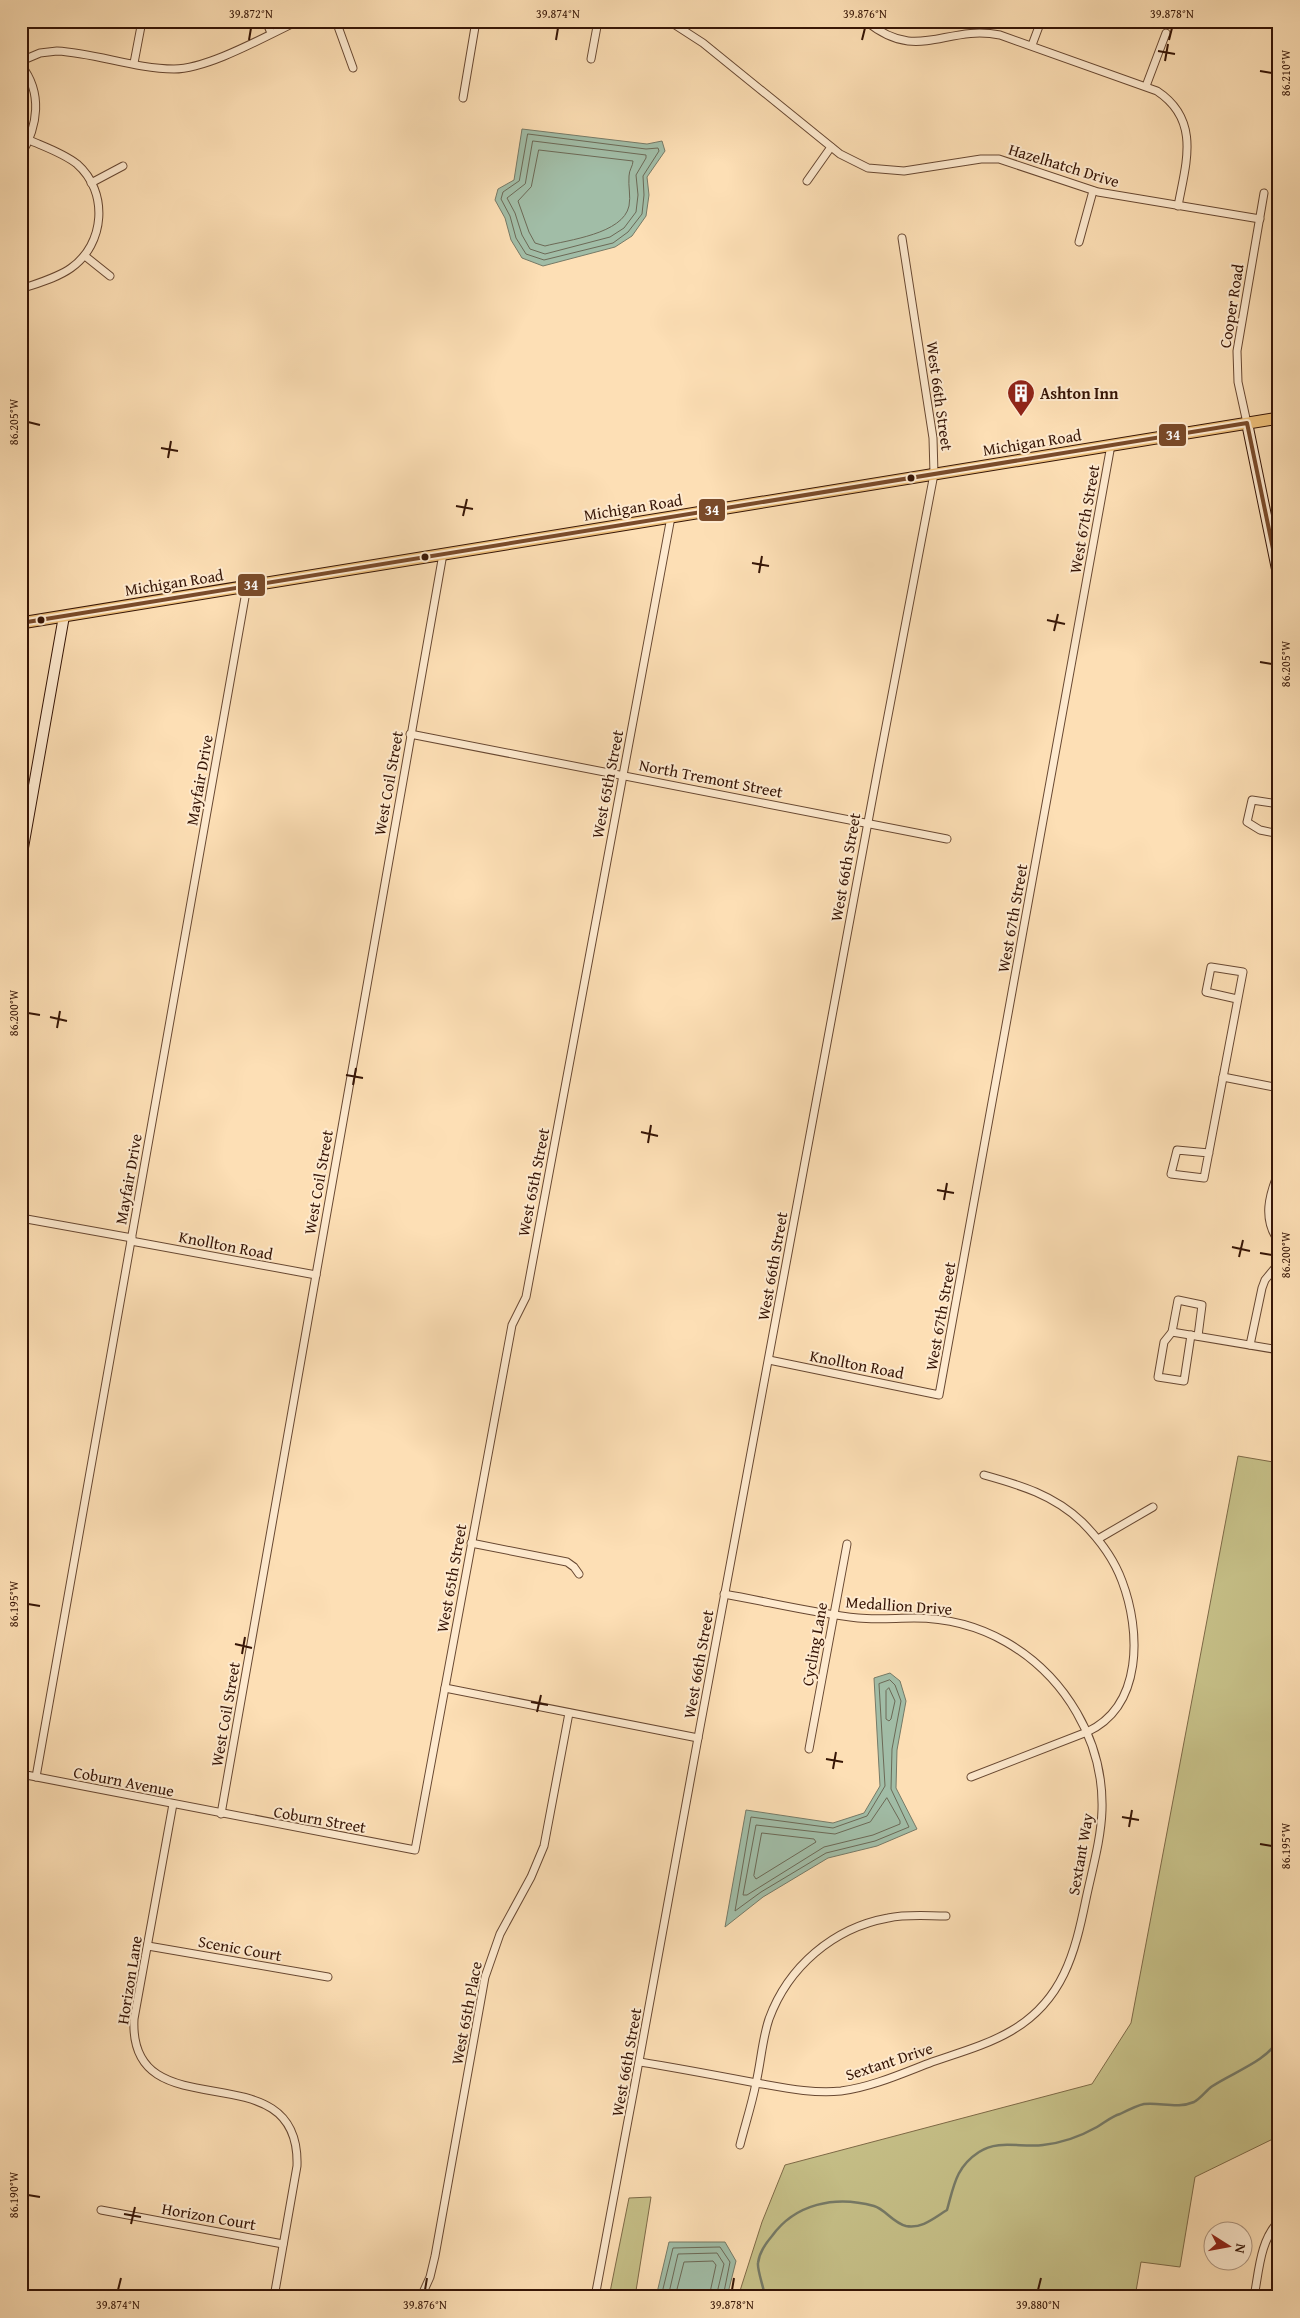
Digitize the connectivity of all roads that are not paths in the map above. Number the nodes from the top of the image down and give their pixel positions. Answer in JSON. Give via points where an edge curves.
{"nodes":[{"id":1,"x":142,"y":21,"type":"edge"},
{"id":2,"x":266,"y":21,"type":"edge"},
{"id":3,"x":298,"y":21,"type":"edge"},
{"id":4,"x":336,"y":21,"type":"edge"},
{"id":5,"x":476,"y":21,"type":"edge"},
{"id":6,"x":598,"y":21,"type":"edge"},
{"id":7,"x":669,"y":21,"type":"edge"},
{"id":8,"x":866,"y":21,"type":"edge"},
{"id":9,"x":1041,"y":21,"type":"edge"},
{"id":10,"x":271,"y":33,"type":"junction"},
{"id":11,"x":1166,"y":33,"type":"dead end"},
{"id":12,"x":1032,"y":45,"type":"junction"},
{"id":13,"x":592,"y":59,"type":"dead end"},
{"id":14,"x":21,"y":63,"type":"edge"},
{"id":15,"x":134,"y":63,"type":"junction"},
{"id":16,"x":353,"y":68,"type":"dead end"},
{"id":17,"x":1146,"y":86,"type":"junction"},
{"id":18,"x":463,"y":98,"type":"dead end"},
{"id":19,"x":29,"y":140,"type":"junction"},
{"id":20,"x":831,"y":148,"type":"junction"},
{"id":21,"x":21,"y":154,"type":"edge"},
{"id":22,"x":122,"y":166,"type":"dead end"},
{"id":23,"x":807,"y":181,"type":"dead end"},
{"id":24,"x":91,"y":182,"type":"junction"},
{"id":25,"x":1093,"y":191,"type":"junction"},
{"id":26,"x":1264,"y":193,"type":"dead end"},
{"id":27,"x":1178,"y":206,"type":"junction"},
{"id":28,"x":1260,"y":219,"type":"junction"},
{"id":29,"x":902,"y":238,"type":"dead end"},
{"id":30,"x":1079,"y":242,"type":"dead end"},
{"id":31,"x":85,"y":256,"type":"junction"},
{"id":32,"x":110,"y":276,"type":"dead end"},
{"id":33,"x":21,"y":289,"type":"edge"},
{"id":34,"x":1279,"y":418,"type":"edge"},
{"id":35,"x":1247,"y":423,"type":"junction"},
{"id":36,"x":1111,"y":446,"type":"junction"},
{"id":37,"x":934,"y":474,"type":"junction"},
{"id":38,"x":671,"y":517,"type":"junction"},
{"id":39,"x":443,"y":554,"type":"junction"},
{"id":40,"x":1279,"y":579,"type":"edge"},
{"id":41,"x":247,"y":586,"type":"junction"},
{"id":42,"x":64,"y":616,"type":"junction"},
{"id":43,"x":21,"y":623,"type":"edge"},
{"id":44,"x":410,"y":734,"type":"junction"},
{"id":45,"x":623,"y":775,"type":"junction"},
{"id":46,"x":1279,"y":804,"type":"edge"},
{"id":47,"x":867,"y":823,"type":"junction"},
{"id":48,"x":1279,"y":834,"type":"edge"},
{"id":49,"x":948,"y":839,"type":"dead end"},
{"id":50,"x":21,"y":859,"type":"edge"},
{"id":51,"x":1238,"y":999,"type":"junction"},
{"id":52,"x":1223,"y":1077,"type":"junction"},
{"id":53,"x":1279,"y":1088,"type":"edge"},
{"id":54,"x":1209,"y":1153,"type":"junction"},
{"id":55,"x":1279,"y":1171,"type":"edge"},
{"id":56,"x":21,"y":1218,"type":"edge"},
{"id":57,"x":132,"y":1239,"type":"junction"},
{"id":58,"x":1279,"y":1242,"type":"edge"},
{"id":59,"x":1279,"y":1263,"type":"edge"},
{"id":60,"x":316,"y":1275,"type":"junction"},
{"id":61,"x":1172,"y":1332,"type":"junction"},
{"id":62,"x":1194,"y":1336,"type":"junction"},
{"id":63,"x":1250,"y":1345,"type":"junction"},
{"id":64,"x":1279,"y":1350,"type":"edge"},
{"id":65,"x":769,"y":1360,"type":"junction"},
{"id":66,"x":1279,"y":1376,"type":"edge"},
{"id":67,"x":1279,"y":1380,"type":"edge"},
{"id":68,"x":940,"y":1395,"type":"joint"},
{"id":69,"x":984,"y":1475,"type":"dead end"},
{"id":70,"x":1153,"y":1507,"type":"dead end"},
{"id":71,"x":1098,"y":1539,"type":"junction"},
{"id":72,"x":471,"y":1543,"type":"junction"},
{"id":73,"x":847,"y":1544,"type":"dead end"},
{"id":74,"x":579,"y":1574,"type":"dead end"},
{"id":75,"x":724,"y":1594,"type":"junction"},
{"id":76,"x":834,"y":1614,"type":"junction"},
{"id":77,"x":445,"y":1688,"type":"junction"},
{"id":78,"x":569,"y":1713,"type":"junction"},
{"id":79,"x":1087,"y":1732,"type":"junction"},
{"id":80,"x":698,"y":1738,"type":"junction"},
{"id":81,"x":809,"y":1749,"type":"dead end"},
{"id":82,"x":21,"y":1774,"type":"edge"},
{"id":83,"x":36,"y":1777,"type":"junction"},
{"id":84,"x":971,"y":1777,"type":"dead end"},
{"id":85,"x":173,"y":1804,"type":"junction"},
{"id":86,"x":221,"y":1814,"type":"junction"},
{"id":87,"x":415,"y":1850,"type":"joint"},
{"id":88,"x":946,"y":1916,"type":"dead end"},
{"id":89,"x":148,"y":1946,"type":"junction"},
{"id":90,"x":328,"y":1978,"type":"dead end"},
{"id":91,"x":1062,"y":1980,"type":"joint"},
{"id":92,"x":640,"y":2062,"type":"junction"},
{"id":93,"x":756,"y":2083,"type":"junction"},
{"id":94,"x":740,"y":2146,"type":"dead end"},
{"id":95,"x":101,"y":2210,"type":"dead end"},
{"id":96,"x":1279,"y":2221,"type":"edge"},
{"id":97,"x":283,"y":2244,"type":"junction"},
{"id":98,"x":274,"y":2297,"type":"edge"},
{"id":99,"x":421,"y":2297,"type":"edge"},
{"id":100,"x":595,"y":2297,"type":"edge"},
{"id":101,"x":1254,"y":2297,"type":"edge"}],
"edges":[{"from":1,"to":15,"type":"street"},
{"from":2,"to":10,"type":"street"},
{"from":3,"to":10,"type":"street"},
{"from":4,"to":16,"type":"street"},
{"from":5,"to":18,"type":"street"},
{"from":6,"to":13,"type":"street"},
{"from":7,"to":20,"type":"street","name":"Hazelhatch Drive","via":[[703,43]]},
{"from":8,"to":12,"type":"street","via":[[884,35],[905,42],[987,33]]},
{"from":9,"to":12,"type":"street"},
{"from":10,"to":15,"type":"street","via":[[209,62],[188,68],[169,69]]},
{"from":11,"to":17,"type":"street"},
{"from":12,"to":17,"type":"street"},
{"from":14,"to":15,"type":"street","via":[[40,53],[57,51]]},
{"from":14,"to":19,"type":"street","via":[[32,84],[36,104]]},
{"from":17,"to":27,"type":"street","via":[[1177,108],[1185,125],[1188,148]]},
{"from":19,"to":21,"type":"street"},
{"from":19,"to":24,"type":"street","via":[[72,160]]},
{"from":20,"to":23,"type":"street"},
{"from":20,"to":25,"type":"street","name":"Hazelhatch Drive","via":[[857,164],[890,171],[999,159]]},
{"from":22,"to":24,"type":"street"},
{"from":24,"to":31,"type":"street","via":[[98,203],[99,220],[92,245]]},
{"from":25,"to":27,"type":"street","name":"Hazelhatch Drive"},
{"from":25,"to":30,"type":"street"},
{"from":26,"to":28,"type":"street","name":"Cooper Road"},
{"from":27,"to":28,"type":"street","name":"Hazelhatch Drive"},
{"from":28,"to":35,"type":"street","name":"Cooper Road","via":[[1237,351],[1238,382]]},
{"from":29,"to":37,"type":"street","name":"West 66th Street","via":[[930,419]]},
{"from":31,"to":32,"type":"street"},
{"from":31,"to":33,"type":"street","via":[[63,273]]},
{"from":34,"to":35,"type":"main road","name":"Michigan Road"},
{"from":35,"to":36,"type":"main road","name":"Michigan Road"},
{"from":35,"to":40,"type":"street"},
{"from":36,"to":37,"type":"main road","name":"Michigan Road"},
{"from":36,"to":68,"type":"street","name":"West 67th Street"},
{"from":37,"to":38,"type":"main road","name":"Michigan Road"},
{"from":37,"to":47,"type":"street","name":"West 66th Street"},
{"from":38,"to":39,"type":"main road","name":"Michigan Road"},
{"from":38,"to":45,"type":"street","name":"West 65th Street"},
{"from":39,"to":41,"type":"main road","name":"Michigan Road"},
{"from":39,"to":44,"type":"street","name":"West Coil Street"},
{"from":41,"to":42,"type":"main road","name":"Michigan Road"},
{"from":41,"to":57,"type":"street","name":"Mayfair Drive"},
{"from":42,"to":43,"type":"main road","name":"Michigan Road"},
{"from":42,"to":50,"type":"street"},
{"from":44,"to":45,"type":"street","name":"North Tremont Street"},
{"from":44,"to":60,"type":"street","name":"West Coil Street"},
{"from":45,"to":47,"type":"street","name":"North Tremont Street"},
{"from":45,"to":72,"type":"street","name":"West 65th Street","via":[[526,1297],[512,1325]]},
{"from":46,"to":48,"type":"street","via":[[1252,800],[1247,822],[1260,830]]},
{"from":47,"to":49,"type":"street","name":"North Tremont Street"},
{"from":47,"to":65,"type":"street","name":"West 66th Street"},
{"from":51,"to":51,"type":"street","via":[[1243,972],[1211,967],[1206,992]]},
{"from":51,"to":52,"type":"street"},
{"from":52,"to":53,"type":"street"},
{"from":52,"to":54,"type":"street"},
{"from":54,"to":54,"type":"street","via":[[1177,1150],[1172,1174],[1204,1178]]},
{"from":55,"to":58,"type":"street","via":[[1270,1191],[1268,1212],[1273,1234]]},
{"from":56,"to":57,"type":"street","name":"Knollton Road"},
{"from":57,"to":60,"type":"street","name":"Knollton Road"},
{"from":57,"to":83,"type":"street","name":"Mayfair Drive"},
{"from":59,"to":63,"type":"street","via":[[1262,1288]]},
{"from":60,"to":86,"type":"street","name":"West Coil Street"},
{"from":61,"to":62,"type":"street"},
{"from":61,"to":62,"type":"street","via":[[1178,1300],[1202,1305]]},
{"from":61,"to":62,"type":"street","via":[[1164,1342],[1158,1377],[1184,1381]]},
{"from":62,"to":63,"type":"street"},
{"from":63,"to":64,"type":"street"},
{"from":65,"to":68,"type":"street","name":"Knollton Road"},
{"from":65,"to":75,"type":"street","name":"West 66th Street"},
{"from":66,"to":67,"type":"street"},
{"from":69,"to":71,"type":"street","via":[[1046,1496],[1074,1515]]},
{"from":70,"to":71,"type":"street"},
{"from":71,"to":79,"type":"street","via":[[1115,1564],[1128,1600],[1134,1634],[1133,1659],[1128,1688],[1118,1706]]},
{"from":72,"to":74,"type":"street","via":[[567,1562]]},
{"from":72,"to":77,"type":"street","name":"West 65th Street"},
{"from":73,"to":76,"type":"street","name":"Cycling Lane"},
{"from":75,"to":76,"type":"street","name":"Medallion Drive"},
{"from":75,"to":80,"type":"street","name":"West 66th Street"},
{"from":76,"to":79,"type":"street","name":"Medallion Drive","via":[[861,1619],[945,1620],[997,1637],[1022,1652],[1050,1676],[1073,1706]]},
{"from":76,"to":81,"type":"street","name":"Cycling Lane"},
{"from":77,"to":78,"type":"street"},
{"from":77,"to":87,"type":"street","name":"West 65th Street"},
{"from":78,"to":80,"type":"street"},
{"from":78,"to":99,"type":"street","name":"West 65th Place","via":[[544,1846],[531,1878],[500,1934],[484,1977],[435,2256]]},
{"from":79,"to":84,"type":"street"},
{"from":79,"to":91,"type":"street","name":"Sextant Way","via":[[1100,1777],[1102,1812],[1075,1950]]},
{"from":80,"to":92,"type":"street","name":"West 66th Street"},
{"from":82,"to":83,"type":"street","name":"Coburn Avenue"},
{"from":83,"to":85,"type":"street","name":"Coburn Avenue"},
{"from":85,"to":86,"type":"street","name":"Coburn Avenue"},
{"from":85,"to":89,"type":"street","name":"Horizon Lane"},
{"from":86,"to":87,"type":"street","name":"Coburn Street"},
{"from":88,"to":93,"type":"street","via":[[906,1916],[873,1921],[842,1934],[815,1952],[790,1980],[774,2009]]},
{"from":89,"to":90,"type":"street","name":"Scenic Court"},
{"from":89,"to":97,"type":"street","name":"Horizon Lane","via":[[134,2027],[139,2052],[146,2063],[158,2075],[177,2084],[260,2102],[280,2116],[292,2134],[297,2166]]},
{"from":91,"to":93,"type":"street","name":"Sextant Drive","via":[[1043,2006],[1013,2030],[873,2083],[819,2092]]},
{"from":92,"to":93,"type":"street","name":"Sextant Drive"},
{"from":92,"to":100,"type":"street","name":"West 66th Street"},
{"from":93,"to":94,"type":"street"},
{"from":95,"to":97,"type":"street","name":"Horizon Court"},
{"from":96,"to":101,"type":"street","via":[[1265,2243]]},
{"from":97,"to":98,"type":"street","name":"Horizon Lane"}]}
